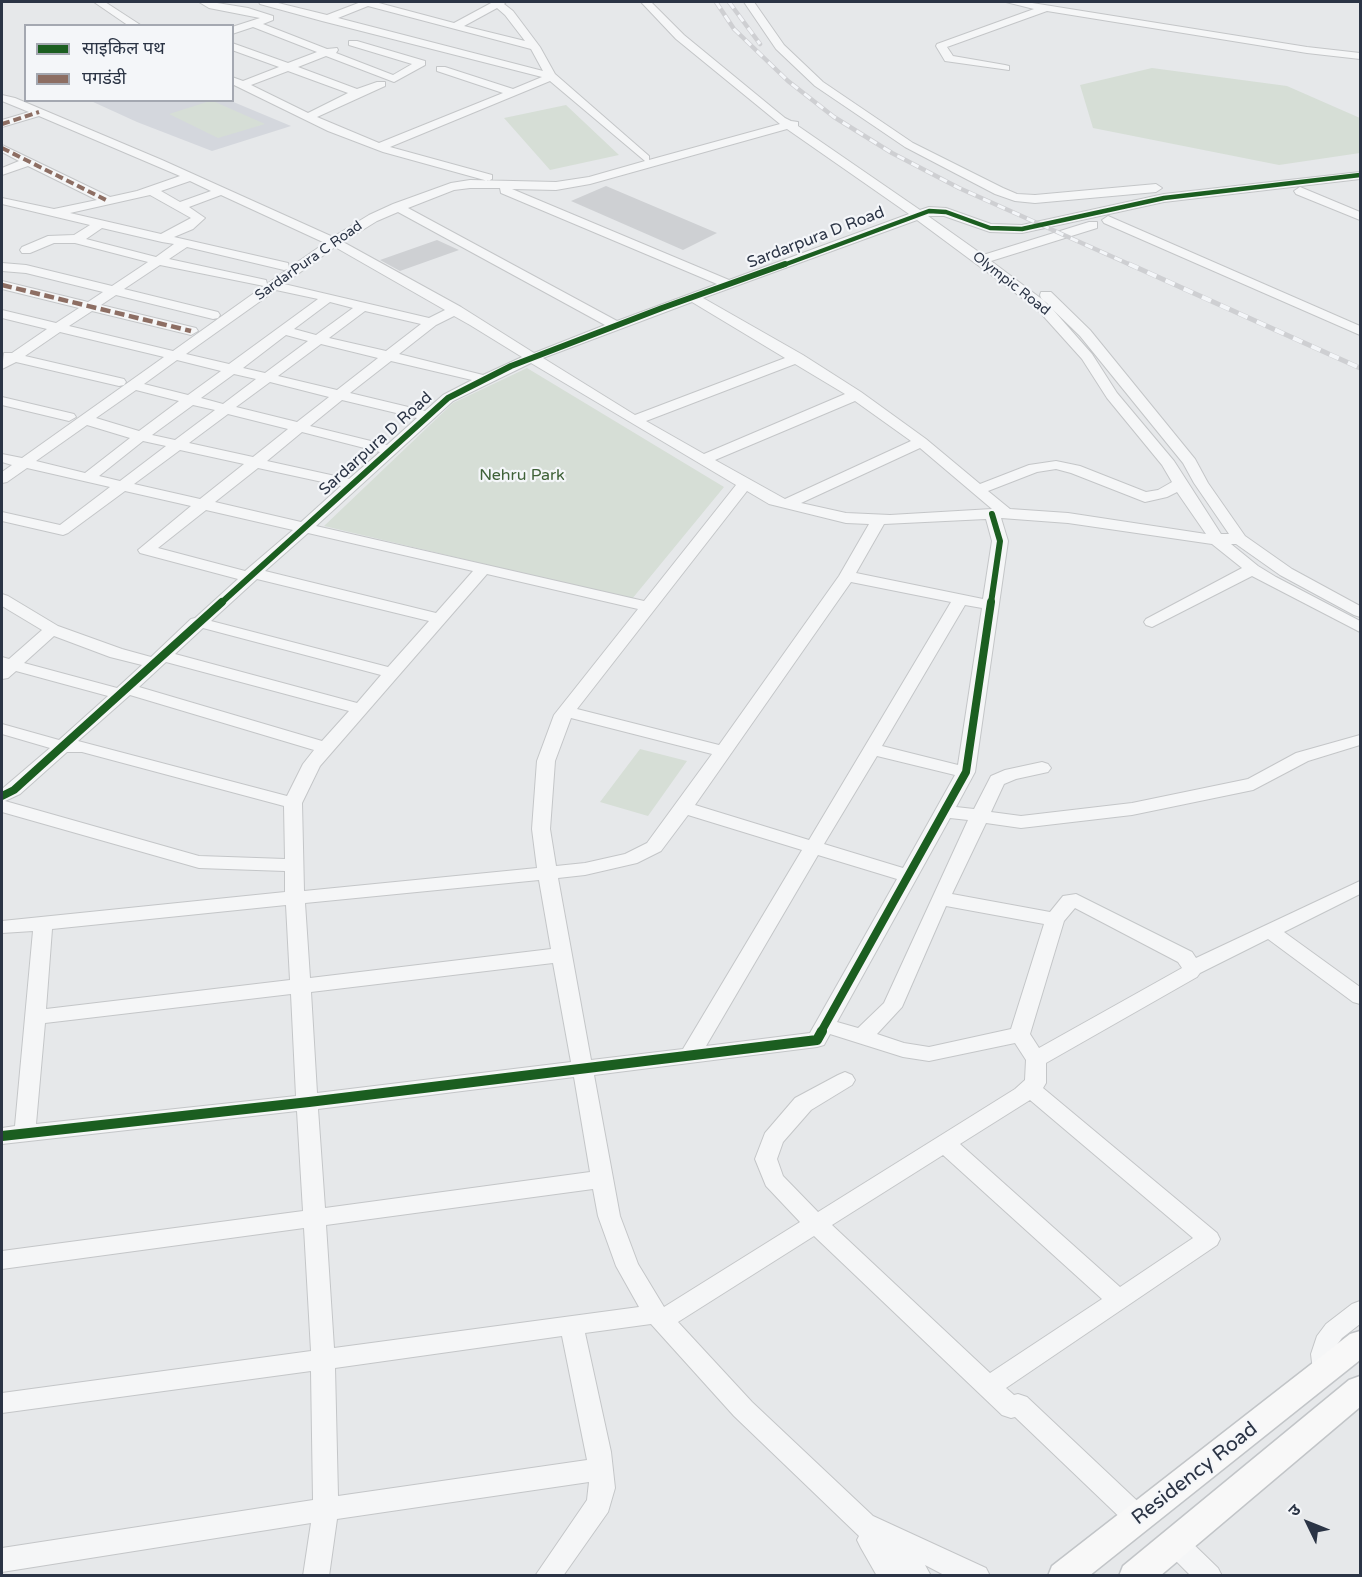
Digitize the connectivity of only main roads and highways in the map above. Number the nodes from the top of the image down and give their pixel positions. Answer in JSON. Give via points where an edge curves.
{"nodes":[{"id":1,"x":1360,"y":1343,"type":"edge"},
{"id":2,"x":1360,"y":1389,"type":"edge"},
{"id":3,"x":1160,"y":1558,"type":"edge"},
{"id":4,"x":1064,"y":1575,"type":"edge"},
{"id":5,"x":1135,"y":1575,"type":"edge"}],
"edges":[{"from":1,"to":4,"type":"main road","name":"Residency Road"},
{"from":2,"to":3,"type":"main road"},
{"from":3,"to":5,"type":"main road"}]}
